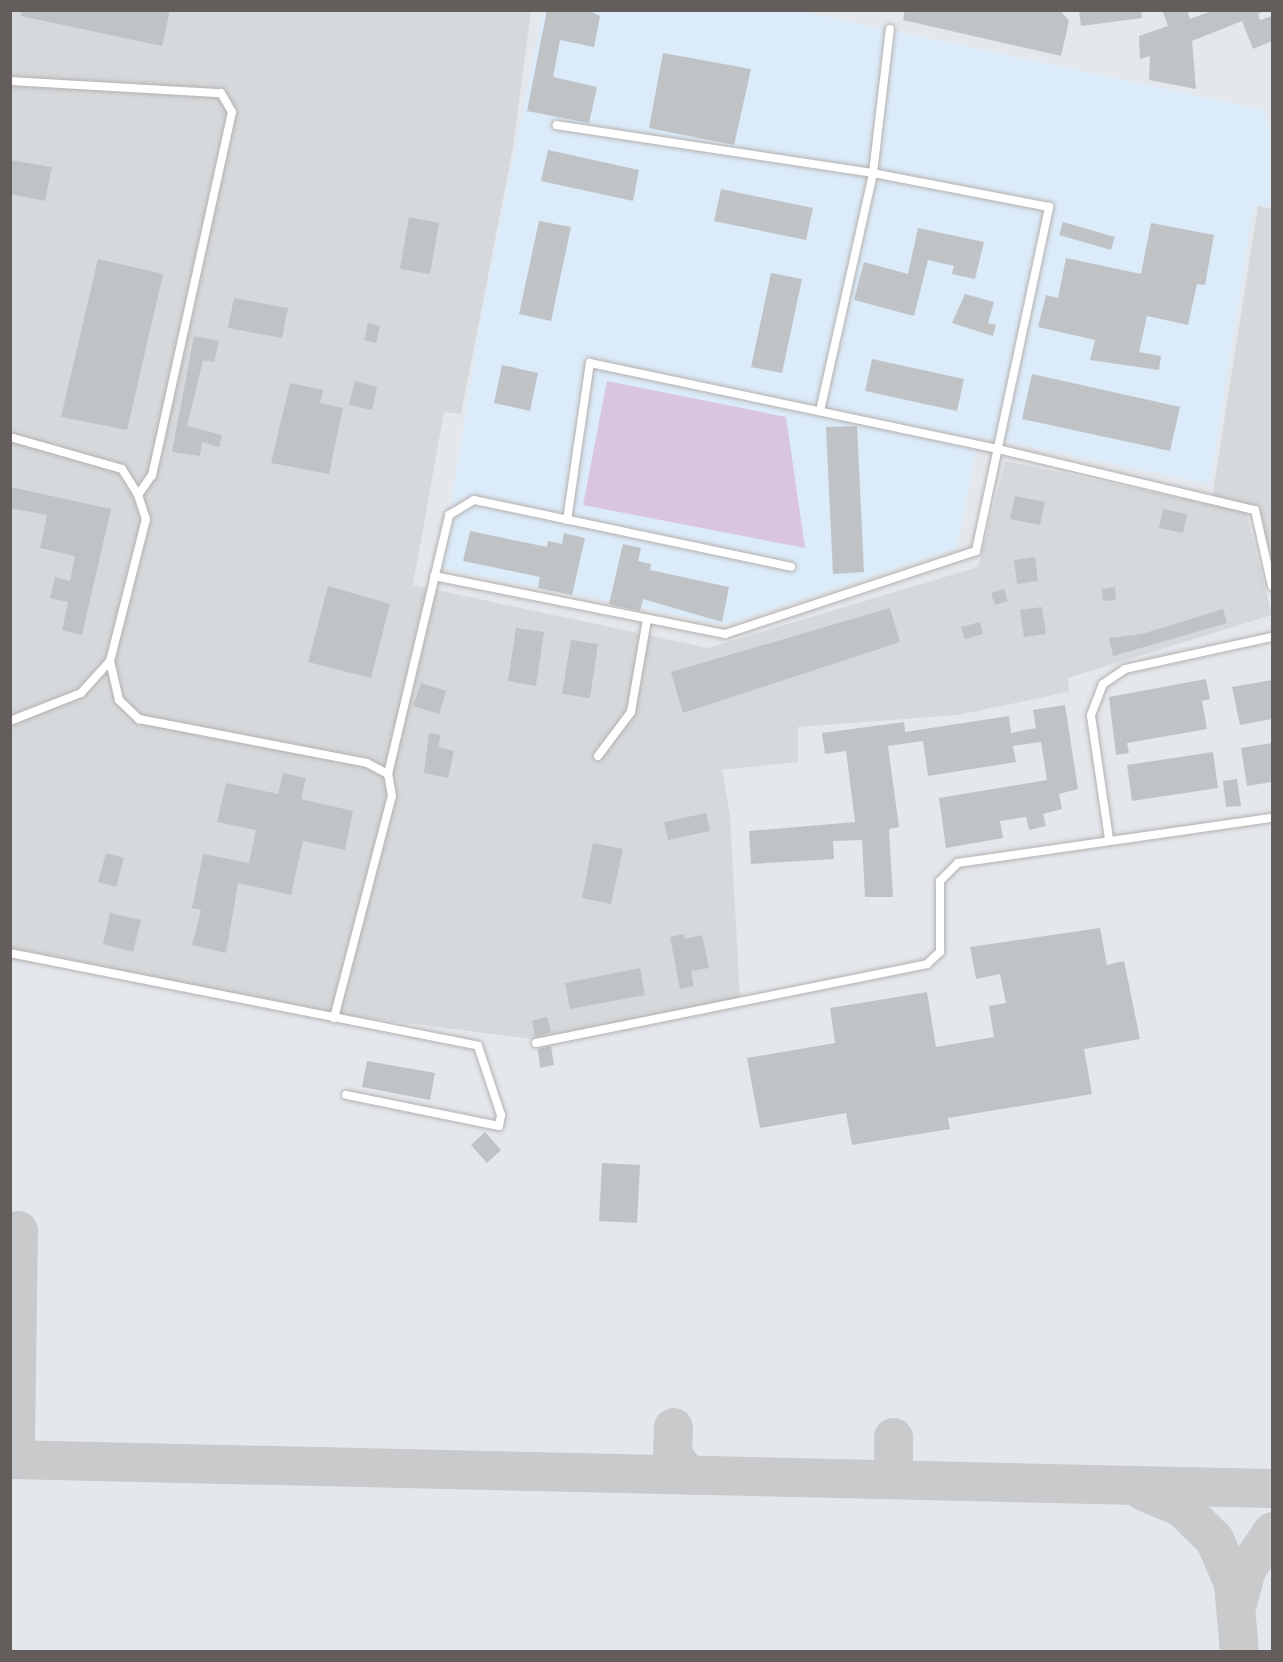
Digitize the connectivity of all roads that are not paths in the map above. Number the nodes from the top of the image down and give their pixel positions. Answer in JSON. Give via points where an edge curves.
{"nodes":[{"id":1,"x":890,"y":29,"type":"dead end"},
{"id":2,"x":10,"y":81,"type":"edge"},
{"id":3,"x":557,"y":125,"type":"dead end"},
{"id":4,"x":873,"y":173,"type":"junction"},
{"id":5,"x":820,"y":411,"type":"junction"},
{"id":6,"x":10,"y":437,"type":"edge"},
{"id":7,"x":998,"y":448,"type":"junction"},
{"id":8,"x":138,"y":495,"type":"junction"},
{"id":9,"x":567,"y":520,"type":"junction"},
{"id":10,"x":790,"y":567,"type":"dead end"},
{"id":11,"x":434,"y":576,"type":"junction"},
{"id":12,"x":1272,"y":586,"type":"edge"},
{"id":13,"x":647,"y":619,"type":"junction"},
{"id":14,"x":1272,"y":637,"type":"edge"},
{"id":15,"x":110,"y":661,"type":"junction"},
{"id":16,"x":10,"y":721,"type":"edge"},
{"id":17,"x":598,"y":756,"type":"dead end"},
{"id":18,"x":388,"y":774,"type":"junction"},
{"id":19,"x":1272,"y":818,"type":"edge"},
{"id":20,"x":1109,"y":839,"type":"junction"},
{"id":21,"x":10,"y":952,"type":"edge"},
{"id":22,"x":334,"y":1018,"type":"junction"},
{"id":23,"x":536,"y":1043,"type":"dead end"},
{"id":24,"x":346,"y":1095,"type":"dead end"}],
"edges":[{"from":1,"to":4,"type":"lane"},
{"from":2,"to":8,"type":"lane","via":[[221,93],[232,112],[152,475]]},
{"from":3,"to":4,"type":"lane"},
{"from":4,"to":5,"type":"lane"},
{"from":4,"to":7,"type":"lane","via":[[1049,207]]},
{"from":5,"to":7,"type":"lane"},
{"from":5,"to":9,"type":"lane","via":[[590,363]]},
{"from":6,"to":8,"type":"lane","via":[[122,470]]},
{"from":7,"to":12,"type":"lane","via":[[1255,510]]},
{"from":7,"to":13,"type":"lane","via":[[976,551],[725,634]]},
{"from":8,"to":15,"type":"lane","via":[[146,519]]},
{"from":9,"to":10,"type":"lane"},
{"from":9,"to":11,"type":"lane","via":[[474,500],[449,515]]},
{"from":11,"to":13,"type":"lane"},
{"from":11,"to":18,"type":"lane"},
{"from":13,"to":17,"type":"lane","via":[[631,712]]},
{"from":14,"to":20,"type":"lane","via":[[1125,669],[1103,684],[1091,715]]},
{"from":15,"to":16,"type":"lane","via":[[81,693]]},
{"from":15,"to":18,"type":"lane","via":[[119,700],[139,719],[367,764]]},
{"from":18,"to":22,"type":"lane","via":[[392,796]]},
{"from":19,"to":20,"type":"lane"},
{"from":20,"to":23,"type":"lane","via":[[958,863],[947,870],[939,891],[940,952],[919,967]]},
{"from":21,"to":22,"type":"lane"},
{"from":22,"to":24,"type":"lane","via":[[478,1046],[501,1115],[499,1126]]}]}
